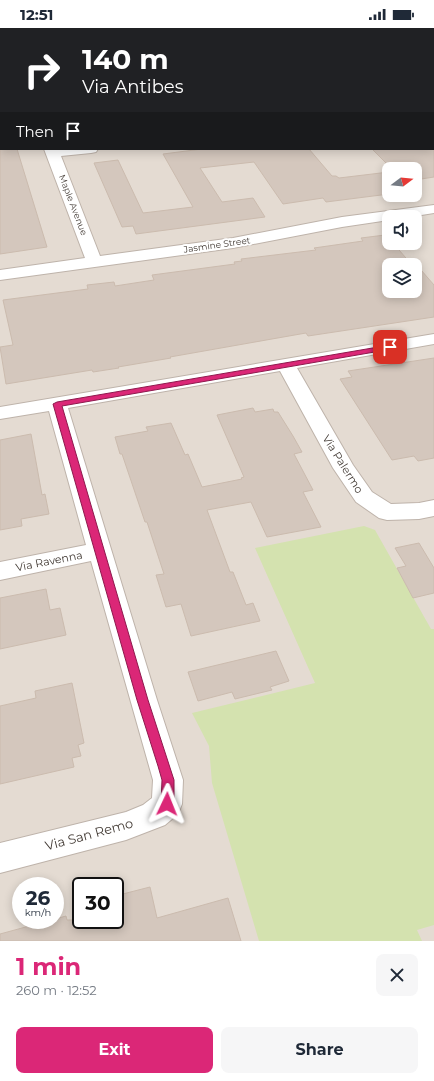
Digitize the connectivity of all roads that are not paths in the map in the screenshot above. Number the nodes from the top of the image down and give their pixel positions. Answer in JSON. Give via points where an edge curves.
{"nodes":[{"id":1,"x":72,"y":150,"type":"edge"},
{"id":2,"x":52,"y":151,"type":"edge"},
{"id":3,"x":434,"y":209,"type":"edge"},
{"id":4,"x":94,"y":262,"type":"junction"},
{"id":5,"x":0,"y":275,"type":"edge"},
{"id":6,"x":434,"y":339,"type":"edge"},
{"id":7,"x":286,"y":365,"type":"junction"},
{"id":8,"x":57,"y":404,"type":"junction"},
{"id":9,"x":0,"y":413,"type":"edge"},
{"id":10,"x":434,"y":508,"type":"edge"},
{"id":11,"x":99,"y":551,"type":"junction"},
{"id":12,"x":0,"y":571,"type":"edge"},
{"id":13,"x":0,"y":858,"type":"edge"}],
"edges":[{"from":1,"to":2,"type":"street"},
{"from":2,"to":4,"type":"street","name":"Maple Avenue"},
{"from":3,"to":4,"type":"street","name":"Jasmine Street","via":[[342,222],[233,243]]},
{"from":4,"to":5,"type":"street","name":"Jasmine Street"},
{"from":6,"to":7,"type":"street"},
{"from":7,"to":8,"type":"street"},
{"from":7,"to":10,"type":"street","name":"Via Palermo","via":[[344,468],[364,497],[387,512]]},
{"from":8,"to":9,"type":"street"},
{"from":8,"to":11,"type":"street","name":"Via San Remo"},
{"from":11,"to":12,"type":"street","name":"Via Ravenna"},
{"from":11,"to":13,"type":"street","name":"Via San Remo","via":[[168,780],[167,804],[154,815],[126,826]]}]}
